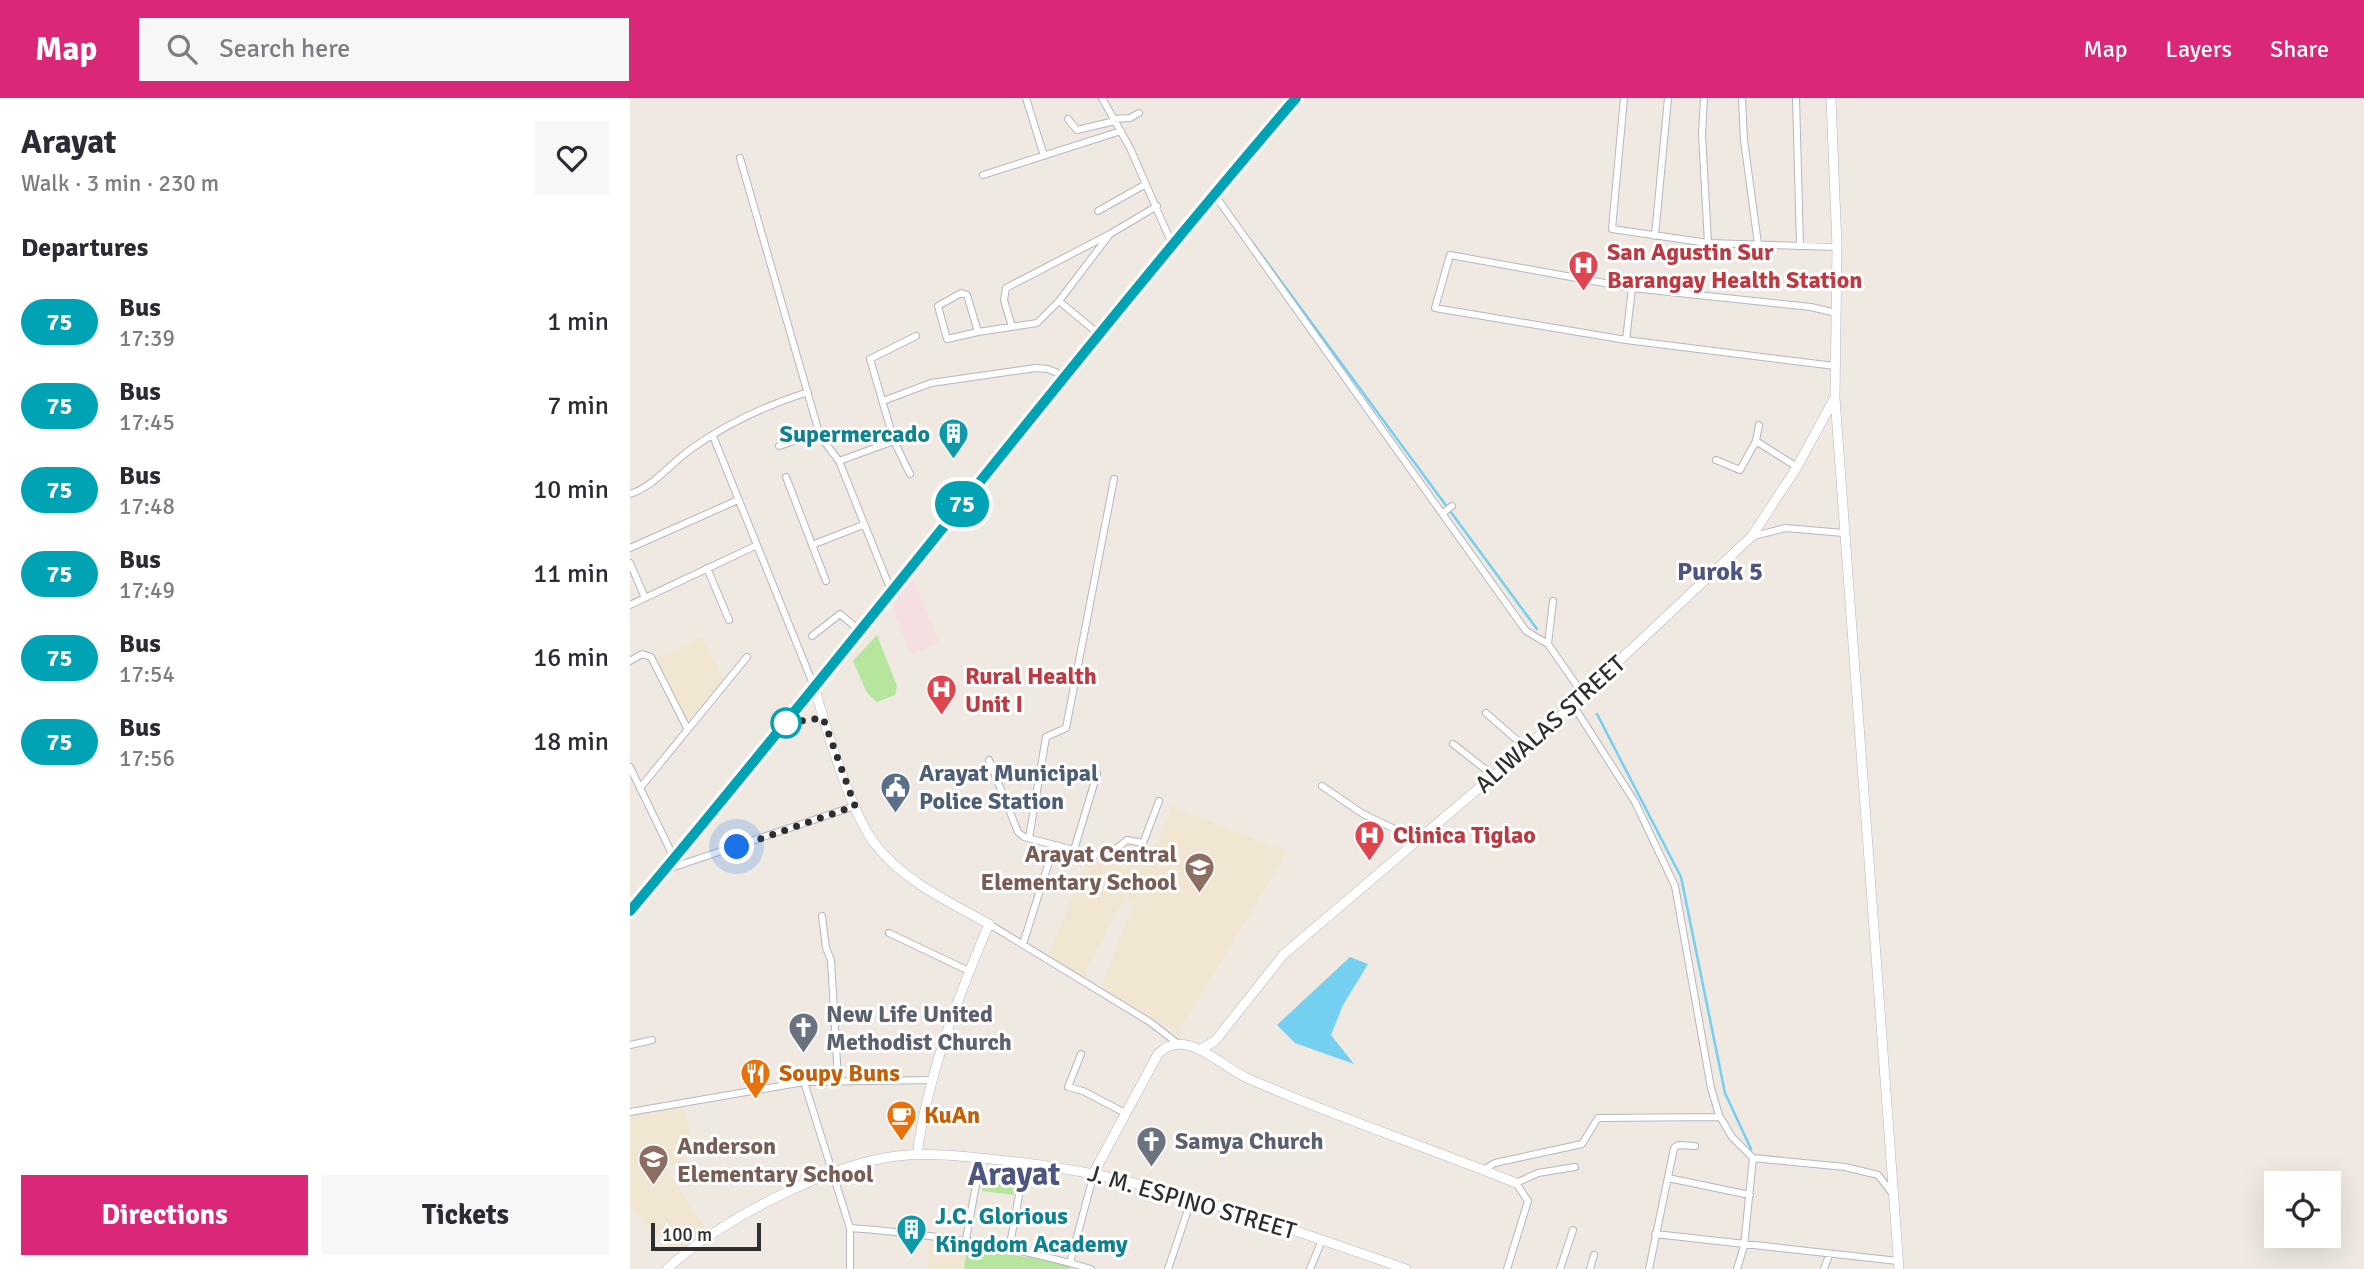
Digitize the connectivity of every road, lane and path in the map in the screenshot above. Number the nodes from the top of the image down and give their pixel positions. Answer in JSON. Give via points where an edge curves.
{"nodes":[{"id":1,"x":1027,"y":98,"type":"edge"},
{"id":2,"x":1102,"y":98,"type":"edge"},
{"id":3,"x":1296,"y":98,"type":"edge"},
{"id":4,"x":1624,"y":98,"type":"edge"},
{"id":5,"x":1668,"y":98,"type":"edge"},
{"id":6,"x":1704,"y":98,"type":"edge"},
{"id":7,"x":1742,"y":98,"type":"edge"},
{"id":8,"x":1796,"y":98,"type":"edge"},
{"id":9,"x":1831,"y":98,"type":"edge"},
{"id":10,"x":1139,"y":113,"type":"dead end"},
{"id":11,"x":1068,"y":119,"type":"dead end"},
{"id":12,"x":1114,"y":120,"type":"junction"},
{"id":13,"x":1121,"y":131,"type":"junction"},
{"id":14,"x":1044,"y":156,"type":"junction"},
{"id":15,"x":740,"y":158,"type":"dead end"},
{"id":16,"x":983,"y":175,"type":"dead end"},
{"id":17,"x":1146,"y":184,"type":"junction"},
{"id":18,"x":1214,"y":194,"type":"junction"},
{"id":19,"x":1157,"y":206,"type":"junction"},
{"id":20,"x":1098,"y":211,"type":"dead end"},
{"id":21,"x":1110,"y":234,"type":"junction"},
{"id":22,"x":1656,"y":236,"type":"junction"},
{"id":23,"x":1708,"y":243,"type":"junction"},
{"id":24,"x":1172,"y":244,"type":"junction"},
{"id":25,"x":1758,"y":244,"type":"junction"},
{"id":26,"x":1800,"y":245,"type":"junction"},
{"id":27,"x":1837,"y":247,"type":"junction"},
{"id":28,"x":1632,"y":288,"type":"junction"},
{"id":29,"x":1059,"y":301,"type":"junction"},
{"id":30,"x":1836,"y":313,"type":"junction"},
{"id":31,"x":1012,"y":327,"type":"junction"},
{"id":32,"x":978,"y":332,"type":"junction"},
{"id":33,"x":1101,"y":336,"type":"junction"},
{"id":34,"x":916,"y":337,"type":"dead end"},
{"id":35,"x":1626,"y":340,"type":"junction"},
{"id":36,"x":1835,"y":366,"type":"junction"},
{"id":37,"x":1067,"y":377,"type":"junction"},
{"id":38,"x":808,"y":392,"type":"junction"},
{"id":39,"x":1835,"y":398,"type":"junction"},
{"id":40,"x":883,"y":401,"type":"junction"},
{"id":41,"x":1759,"y":425,"type":"dead end"},
{"id":42,"x":819,"y":433,"type":"junction"},
{"id":43,"x":713,"y":436,"type":"junction"},
{"id":44,"x":894,"y":441,"type":"junction"},
{"id":45,"x":1756,"y":441,"type":"junction"},
{"id":46,"x":779,"y":446,"type":"dead end"},
{"id":47,"x":1716,"y":460,"type":"dead end"},
{"id":48,"x":839,"y":461,"type":"junction"},
{"id":49,"x":1797,"y":467,"type":"junction"},
{"id":50,"x":910,"y":474,"type":"dead end"},
{"id":51,"x":786,"y":477,"type":"dead end"},
{"id":52,"x":1114,"y":479,"type":"dead end"},
{"id":53,"x":630,"y":494,"type":"edge"},
{"id":54,"x":738,"y":500,"type":"junction"},
{"id":55,"x":1452,"y":506,"type":"dead end"},
{"id":56,"x":1444,"y":512,"type":"junction"},
{"id":57,"x":863,"y":525,"type":"junction"},
{"id":58,"x":1844,"y":533,"type":"junction"},
{"id":59,"x":1752,"y":536,"type":"junction"},
{"id":60,"x":811,"y":545,"type":"junction"},
{"id":61,"x":755,"y":546,"type":"junction"},
{"id":62,"x":630,"y":548,"type":"edge"},
{"id":63,"x":630,"y":563,"type":"edge"},
{"id":64,"x":707,"y":568,"type":"junction"},
{"id":65,"x":825,"y":581,"type":"dead end"},
{"id":66,"x":892,"y":593,"type":"junction"},
{"id":67,"x":645,"y":598,"type":"junction"},
{"id":68,"x":1553,"y":601,"type":"dead end"},
{"id":69,"x":630,"y":605,"type":"edge"},
{"id":70,"x":729,"y":620,"type":"dead end"},
{"id":71,"x":860,"y":631,"type":"junction"},
{"id":72,"x":812,"y":636,"type":"dead end"},
{"id":73,"x":1548,"y":645,"type":"junction"},
{"id":74,"x":747,"y":657,"type":"dead end"},
{"id":75,"x":630,"y":661,"type":"edge"},
{"id":76,"x":814,"y":689,"type":"junction"},
{"id":77,"x":1582,"y":693,"type":"junction"},
{"id":78,"x":1573,"y":705,"type":"junction"},
{"id":79,"x":1486,"y":713,"type":"dead end"},
{"id":80,"x":687,"y":728,"type":"junction"},
{"id":81,"x":1453,"y":744,"type":"dead end"},
{"id":82,"x":1527,"y":748,"type":"junction"},
{"id":83,"x":989,"y":760,"type":"dead end"},
{"id":84,"x":630,"y":766,"type":"edge"},
{"id":85,"x":1097,"y":774,"type":"dead end"},
{"id":86,"x":1494,"y":776,"type":"junction"},
{"id":87,"x":1322,"y":786,"type":"dead end"},
{"id":88,"x":639,"y":788,"type":"junction"},
{"id":89,"x":1159,"y":801,"type":"dead end"},
{"id":90,"x":855,"y":806,"type":"junction"},
{"id":91,"x":1029,"y":838,"type":"junction"},
{"id":92,"x":1418,"y":840,"type":"junction"},
{"id":93,"x":1054,"y":846,"type":"junction"},
{"id":94,"x":1074,"y":850,"type":"junction"},
{"id":95,"x":674,"y":858,"type":"junction"},
{"id":96,"x":664,"y":870,"type":"junction"},
{"id":97,"x":630,"y":911,"type":"edge"},
{"id":98,"x":821,"y":916,"type":"dead end"},
{"id":99,"x":989,"y":924,"type":"junction"},
{"id":100,"x":889,"y":933,"type":"dead end"},
{"id":101,"x":1023,"y":944,"type":"junction"},
{"id":102,"x":969,"y":971,"type":"junction"},
{"id":103,"x":652,"y":1040,"type":"dead end"},
{"id":104,"x":1177,"y":1043,"type":"junction"},
{"id":105,"x":630,"y":1045,"type":"edge"},
{"id":106,"x":1201,"y":1049,"type":"junction"},
{"id":107,"x":1081,"y":1054,"type":"dead end"},
{"id":108,"x":838,"y":1079,"type":"junction"},
{"id":109,"x":933,"y":1080,"type":"junction"},
{"id":110,"x":804,"y":1082,"type":"junction"},
{"id":111,"x":630,"y":1112,"type":"edge"},
{"id":112,"x":1125,"y":1113,"type":"junction"},
{"id":113,"x":1720,"y":1117,"type":"junction"},
{"id":114,"x":1695,"y":1146,"type":"dead end"},
{"id":115,"x":917,"y":1155,"type":"junction"},
{"id":116,"x":981,"y":1158,"type":"junction"},
{"id":117,"x":1753,"y":1158,"type":"junction"},
{"id":118,"x":1026,"y":1162,"type":"junction"},
{"id":119,"x":1575,"y":1167,"type":"dead end"},
{"id":120,"x":1483,"y":1170,"type":"junction"},
{"id":121,"x":1094,"y":1172,"type":"junction"},
{"id":122,"x":832,"y":1175,"type":"junction"},
{"id":123,"x":1668,"y":1178,"type":"junction"},
{"id":124,"x":1516,"y":1184,"type":"junction"},
{"id":125,"x":1750,"y":1195,"type":"junction"},
{"id":126,"x":1893,"y":1195,"type":"junction"},
{"id":127,"x":1192,"y":1198,"type":"junction"},
{"id":128,"x":850,"y":1228,"type":"junction"},
{"id":129,"x":1573,"y":1230,"type":"dead end"},
{"id":130,"x":1656,"y":1234,"type":"junction"},
{"id":131,"x":1322,"y":1240,"type":"junction"},
{"id":132,"x":965,"y":1244,"type":"junction"},
{"id":133,"x":1744,"y":1246,"type":"junction"},
{"id":134,"x":1009,"y":1250,"type":"junction"},
{"id":135,"x":1594,"y":1255,"type":"dead end"},
{"id":136,"x":1829,"y":1255,"type":"junction"},
{"id":137,"x":1070,"y":1263,"type":"junction"},
{"id":138,"x":1898,"y":1265,"type":"edge"},
{"id":139,"x":667,"y":1269,"type":"edge"},
{"id":140,"x":850,"y":1269,"type":"edge"},
{"id":141,"x":1091,"y":1269,"type":"edge"},
{"id":142,"x":1168,"y":1269,"type":"edge"},
{"id":143,"x":1310,"y":1269,"type":"edge"},
{"id":144,"x":1406,"y":1269,"type":"edge"},
{"id":145,"x":1507,"y":1269,"type":"edge"},
{"id":146,"x":1560,"y":1269,"type":"edge"},
{"id":147,"x":1590,"y":1269,"type":"edge"},
{"id":148,"x":1649,"y":1269,"type":"edge"},
{"id":149,"x":1737,"y":1269,"type":"edge"},
{"id":150,"x":1824,"y":1269,"type":"edge"}],
"edges":[{"from":1,"to":14,"type":"street"},
{"from":2,"to":12,"type":"street"},
{"from":3,"to":18,"type":"highway"},
{"from":4,"to":22,"type":"street","via":[[1611,227]]},
{"from":5,"to":22,"type":"street"},
{"from":6,"to":23,"type":"street","via":[[1702,154]]},
{"from":7,"to":25,"type":"street"},
{"from":8,"to":26,"type":"street"},
{"from":9,"to":27,"type":"street"},
{"from":10,"to":12,"type":"street"},
{"from":11,"to":12,"type":"street","via":[[1077,130]]},
{"from":12,"to":13,"type":"street"},
{"from":13,"to":14,"type":"street"},
{"from":13,"to":17,"type":"street"},
{"from":14,"to":16,"type":"street"},
{"from":15,"to":38,"type":"street"},
{"from":17,"to":19,"type":"street"},
{"from":17,"to":20,"type":"street"},
{"from":18,"to":24,"type":"highway"},
{"from":18,"to":56,"type":"street"},
{"from":19,"to":21,"type":"street"},
{"from":19,"to":24,"type":"street"},
{"from":21,"to":29,"type":"street"},
{"from":21,"to":31,"type":"street","via":[[1006,288],[1004,300]]},
{"from":22,"to":23,"type":"street"},
{"from":23,"to":25,"type":"street"},
{"from":24,"to":33,"type":"highway"},
{"from":25,"to":26,"type":"street"},
{"from":26,"to":27,"type":"street"},
{"from":27,"to":30,"type":"street"},
{"from":28,"to":30,"type":"street"},
{"from":28,"to":35,"type":"street"},
{"from":28,"to":35,"type":"street","via":[[1450,255],[1435,308]]},
{"from":29,"to":31,"type":"street","via":[[1037,323]]},
{"from":29,"to":33,"type":"street"},
{"from":30,"to":36,"type":"street"},
{"from":31,"to":32,"type":"street"},
{"from":32,"to":32,"type":"street","via":[[967,295],[961,293],[938,306],[947,339]]},
{"from":33,"to":37,"type":"highway"},
{"from":34,"to":40,"type":"street","via":[[870,359]]},
{"from":35,"to":36,"type":"street"},
{"from":36,"to":39,"type":"street"},
{"from":37,"to":40,"type":"street","via":[[1036,368],[931,383]]},
{"from":37,"to":66,"type":"highway"},
{"from":38,"to":42,"type":"street"},
{"from":38,"to":43,"type":"street","via":[[767,406]]},
{"from":39,"to":49,"type":"street","name":"ALIWALAS STREET"},
{"from":39,"to":58,"type":"street"},
{"from":40,"to":44,"type":"street"},
{"from":41,"to":45,"type":"street"},
{"from":42,"to":46,"type":"street"},
{"from":42,"to":48,"type":"street"},
{"from":43,"to":53,"type":"street"},
{"from":43,"to":54,"type":"street"},
{"from":44,"to":48,"type":"street"},
{"from":44,"to":50,"type":"street"},
{"from":45,"to":47,"type":"street","via":[[1740,470]]},
{"from":45,"to":49,"type":"street"},
{"from":48,"to":57,"type":"street"},
{"from":49,"to":59,"type":"street","name":"ALIWALAS STREET"},
{"from":51,"to":60,"type":"street"},
{"from":52,"to":91,"type":"street","via":[[1066,728],[1046,737]]},
{"from":54,"to":61,"type":"street"},
{"from":54,"to":62,"type":"street"},
{"from":55,"to":56,"type":"street"},
{"from":56,"to":73,"type":"street","via":[[1526,632]]},
{"from":57,"to":60,"type":"street"},
{"from":57,"to":66,"type":"street"},
{"from":58,"to":59,"type":"street","via":[[1785,528]]},
{"from":58,"to":126,"type":"street"},
{"from":59,"to":77,"type":"street","name":"ALIWALAS STREET"},
{"from":60,"to":65,"type":"street"},
{"from":61,"to":64,"type":"street"},
{"from":61,"to":76,"type":"street"},
{"from":63,"to":67,"type":"street"},
{"from":64,"to":67,"type":"street"},
{"from":64,"to":70,"type":"street"},
{"from":66,"to":71,"type":"highway"},
{"from":67,"to":69,"type":"street"},
{"from":68,"to":73,"type":"street"},
{"from":71,"to":72,"type":"street","via":[[840,614]]},
{"from":71,"to":76,"type":"highway"},
{"from":73,"to":77,"type":"street"},
{"from":74,"to":80,"type":"street"},
{"from":75,"to":80,"type":"street","via":[[642,654],[650,657]]},
{"from":76,"to":90,"type":"street"},
{"from":76,"to":95,"type":"highway"},
{"from":77,"to":78,"type":"street","name":"ALIWALAS STREET"},
{"from":78,"to":82,"type":"street","name":"ALIWALAS STREET"},
{"from":78,"to":113,"type":"street","via":[[1635,802],[1675,886]]},
{"from":79,"to":82,"type":"street"},
{"from":80,"to":88,"type":"street"},
{"from":81,"to":86,"type":"street"},
{"from":82,"to":86,"type":"street","name":"ALIWALAS STREET"},
{"from":83,"to":91,"type":"street","via":[[1018,832]]},
{"from":84,"to":88,"type":"street"},
{"from":85,"to":94,"type":"street"},
{"from":86,"to":92,"type":"street","name":"ALIWALAS STREET"},
{"from":87,"to":92,"type":"street","via":[[1363,814]]},
{"from":88,"to":95,"type":"street"},
{"from":89,"to":94,"type":"street","via":[[1143,843],[1127,840],[1109,855]]},
{"from":90,"to":96,"type":"street"},
{"from":90,"to":99,"type":"street","via":[[876,846],[898,866]]},
{"from":91,"to":93,"type":"street"},
{"from":92,"to":106,"type":"street","name":"ALIWALAS STREET","via":[[1283,955],[1215,1041]]},
{"from":93,"to":94,"type":"street"},
{"from":93,"to":101,"type":"street"},
{"from":95,"to":96,"type":"highway"},
{"from":96,"to":97,"type":"highway"},
{"from":98,"to":108,"type":"street","via":[[831,960]]},
{"from":99,"to":101,"type":"street"},
{"from":99,"to":102,"type":"street"},
{"from":100,"to":102,"type":"street"},
{"from":101,"to":104,"type":"street"},
{"from":102,"to":109,"type":"street"},
{"from":103,"to":105,"type":"street"},
{"from":104,"to":106,"type":"street"},
{"from":104,"to":112,"type":"street","via":[[1158,1054]]},
{"from":106,"to":120,"type":"street","via":[[1262,1085]]},
{"from":107,"to":112,"type":"street","via":[[1068,1087]]},
{"from":108,"to":109,"type":"street"},
{"from":108,"to":110,"type":"street"},
{"from":109,"to":115,"type":"street"},
{"from":110,"to":111,"type":"street"},
{"from":110,"to":122,"type":"street"},
{"from":112,"to":121,"type":"street"},
{"from":113,"to":117,"type":"street"},
{"from":113,"to":120,"type":"street","via":[[1598,1118],[1582,1143],[1494,1163]]},
{"from":114,"to":123,"type":"street","via":[[1676,1145]]},
{"from":115,"to":116,"type":"street","name":"J. M. ESPINO STREET"},
{"from":115,"to":122,"type":"street","name":"J. M. ESPINO STREET","via":[[876,1160]]},
{"from":116,"to":118,"type":"street","name":"J. M. ESPINO STREET"},
{"from":116,"to":132,"type":"street"},
{"from":117,"to":125,"type":"street"},
{"from":117,"to":126,"type":"street","via":[[1866,1171],[1878,1175]]},
{"from":118,"to":121,"type":"street","name":"J. M. ESPINO STREET"},
{"from":118,"to":134,"type":"street"},
{"from":119,"to":124,"type":"street","via":[[1538,1173]]},
{"from":120,"to":124,"type":"street"},
{"from":121,"to":127,"type":"street","name":"J. M. ESPINO STREET"},
{"from":121,"to":137,"type":"street"},
{"from":122,"to":128,"type":"street"},
{"from":122,"to":139,"type":"street","name":"J. M. ESPINO STREET","via":[[800,1186],[723,1226]]},
{"from":123,"to":125,"type":"street"},
{"from":123,"to":130,"type":"street"},
{"from":124,"to":145,"type":"street","via":[[1528,1201]]},
{"from":125,"to":133,"type":"street"},
{"from":126,"to":138,"type":"street"},
{"from":127,"to":131,"type":"street","name":"J. M. ESPINO STREET"},
{"from":127,"to":142,"type":"street"},
{"from":128,"to":132,"type":"street","via":[[906,1232]]},
{"from":128,"to":140,"type":"street"},
{"from":129,"to":146,"type":"street"},
{"from":130,"to":133,"type":"street"},
{"from":130,"to":148,"type":"street"},
{"from":131,"to":143,"type":"street"},
{"from":131,"to":144,"type":"street","name":"J. M. ESPINO STREET"},
{"from":132,"to":134,"type":"street"},
{"from":133,"to":136,"type":"street"},
{"from":133,"to":149,"type":"street"},
{"from":134,"to":137,"type":"street"},
{"from":135,"to":147,"type":"street"},
{"from":136,"to":138,"type":"street"},
{"from":136,"to":150,"type":"street"},
{"from":137,"to":141,"type":"street"}]}
